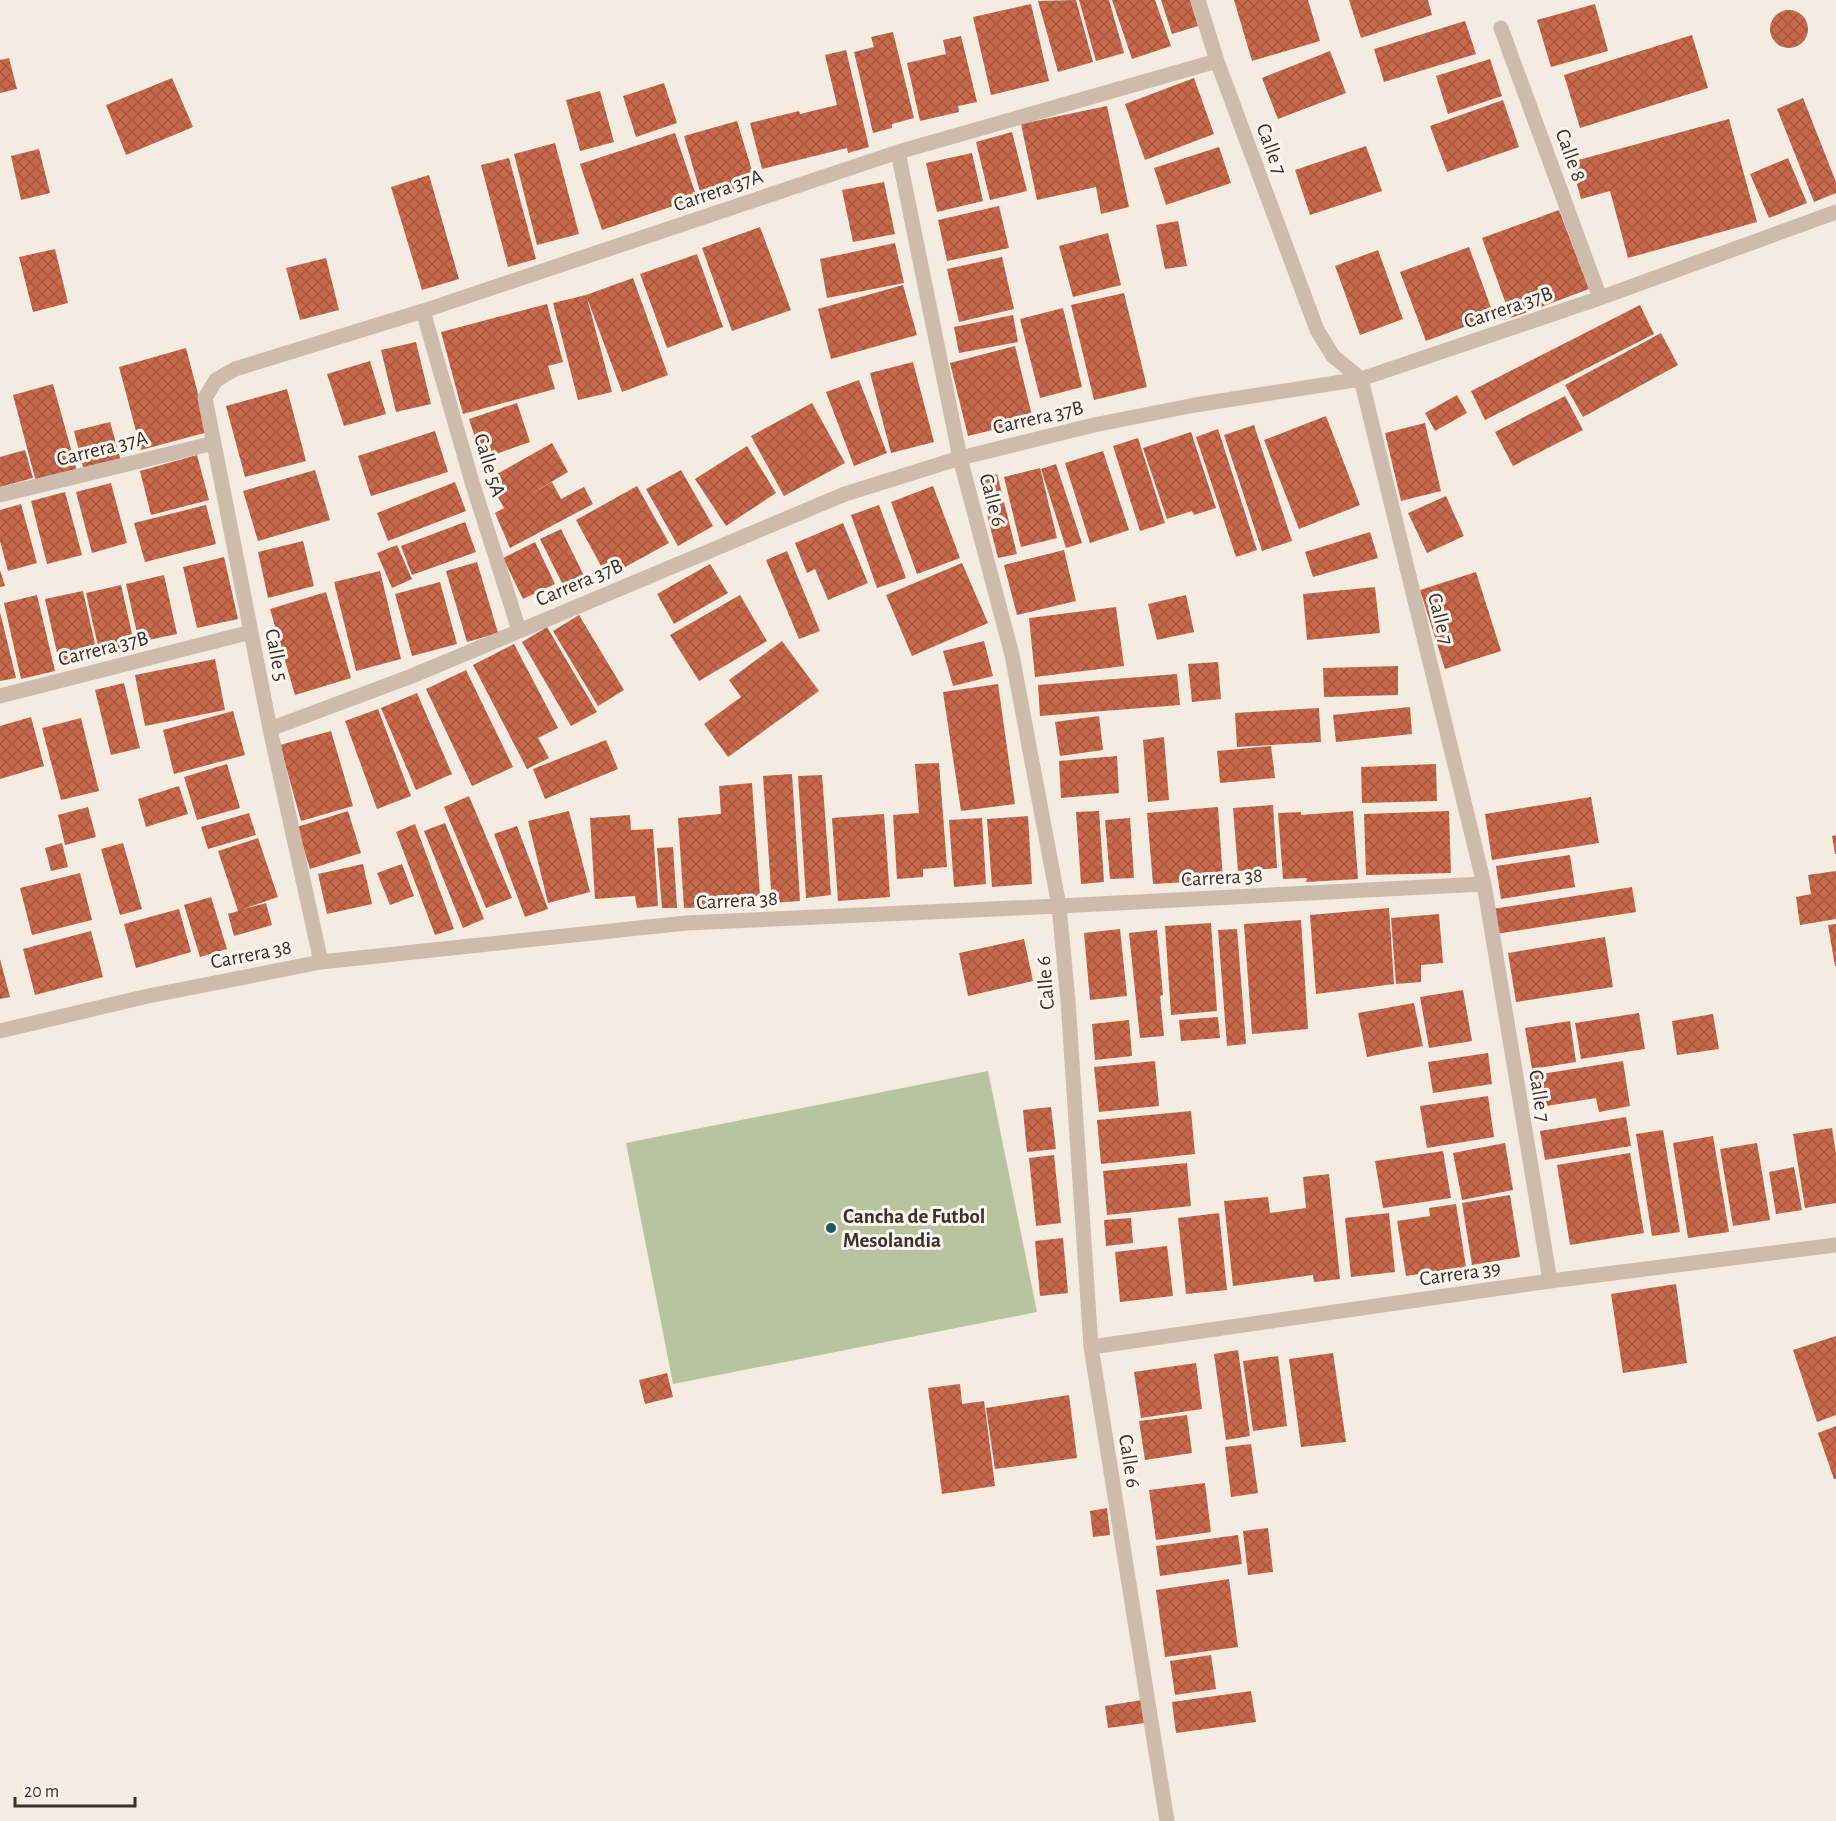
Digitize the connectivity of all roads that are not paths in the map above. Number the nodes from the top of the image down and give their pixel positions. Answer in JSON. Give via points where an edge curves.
{"nodes":[{"id":1,"x":1198,"y":0,"type":"edge"},
{"id":2,"x":1501,"y":28,"type":"dead end"},
{"id":3,"x":1217,"y":61,"type":"junction"},
{"id":4,"x":898,"y":152,"type":"junction"},
{"id":5,"x":1836,"y":212,"type":"edge"},
{"id":6,"x":1600,"y":298,"type":"junction"},
{"id":7,"x":423,"y":311,"type":"junction"},
{"id":8,"x":235,"y":369,"type":"joint"},
{"id":9,"x":1361,"y":379,"type":"junction"},
{"id":10,"x":214,"y":443,"type":"junction"},
{"id":11,"x":960,"y":458,"type":"junction"},
{"id":12,"x":0,"y":495,"type":"edge"},
{"id":13,"x":519,"y":630,"type":"junction"},
{"id":14,"x":251,"y":632,"type":"junction"},
{"id":15,"x":0,"y":696,"type":"edge"},
{"id":16,"x":270,"y":729,"type":"junction"},
{"id":17,"x":1484,"y":884,"type":"junction"},
{"id":18,"x":1059,"y":906,"type":"junction"},
{"id":19,"x":321,"y":962,"type":"junction"},
{"id":20,"x":0,"y":1031,"type":"edge"},
{"id":21,"x":1836,"y":1245,"type":"edge"},
{"id":22,"x":1550,"y":1281,"type":"junction"},
{"id":23,"x":1090,"y":1347,"type":"junction"},
{"id":24,"x":1167,"y":1821,"type":"edge"}],
"edges":[{"from":1,"to":3,"type":"street","name":"Calle 7"},
{"from":2,"to":6,"type":"street","name":"Calle 8"},
{"from":3,"to":4,"type":"street","name":"Carrera 37A"},
{"from":3,"to":9,"type":"street","name":"Calle 7","via":[[1317,330],[1334,356]]},
{"from":4,"to":7,"type":"street","name":"Carrera 37A"},
{"from":4,"to":11,"type":"street","name":"Calle 6"},
{"from":5,"to":6,"type":"street","name":"Carrera 37B"},
{"from":6,"to":9,"type":"street","name":"Carrera 37B"},
{"from":7,"to":8,"type":"street","name":"Carrera 37A"},
{"from":7,"to":13,"type":"street","name":"Calle 5A"},
{"from":8,"to":10,"type":"street","name":"Calle 5","via":[[216,380],[205,398]]},
{"from":9,"to":11,"type":"street","name":"Carrera 37B","via":[[1195,405]]},
{"from":9,"to":17,"type":"street","name":"Calle 7"},
{"from":10,"to":12,"type":"street","name":"Carrera 37A"},
{"from":10,"to":14,"type":"street","name":"Calle 5"},
{"from":11,"to":13,"type":"street","name":"Carrera 37B","via":[[845,494]]},
{"from":11,"to":18,"type":"street","name":"Calle 6","via":[[1012,656]]},
{"from":13,"to":16,"type":"street","name":"Carrera 37B","via":[[402,680]]},
{"from":14,"to":15,"type":"street","name":"Carrera 37B"},
{"from":14,"to":16,"type":"street","name":"Calle 5"},
{"from":16,"to":19,"type":"street","name":"Calle 5"},
{"from":17,"to":18,"type":"street","name":"Carrera 38"},
{"from":17,"to":22,"type":"street","name":"Calle 7"},
{"from":18,"to":19,"type":"street","name":"Carrera 38","via":[[686,923]]},
{"from":18,"to":23,"type":"street","name":"Calle 6"},
{"from":19,"to":20,"type":"street","name":"Carrera 38","via":[[148,996]]},
{"from":21,"to":22,"type":"street","name":"Carrera 39"},
{"from":22,"to":23,"type":"street","name":"Carrera 39"},
{"from":23,"to":24,"type":"street","name":"Calle 6"}]}
